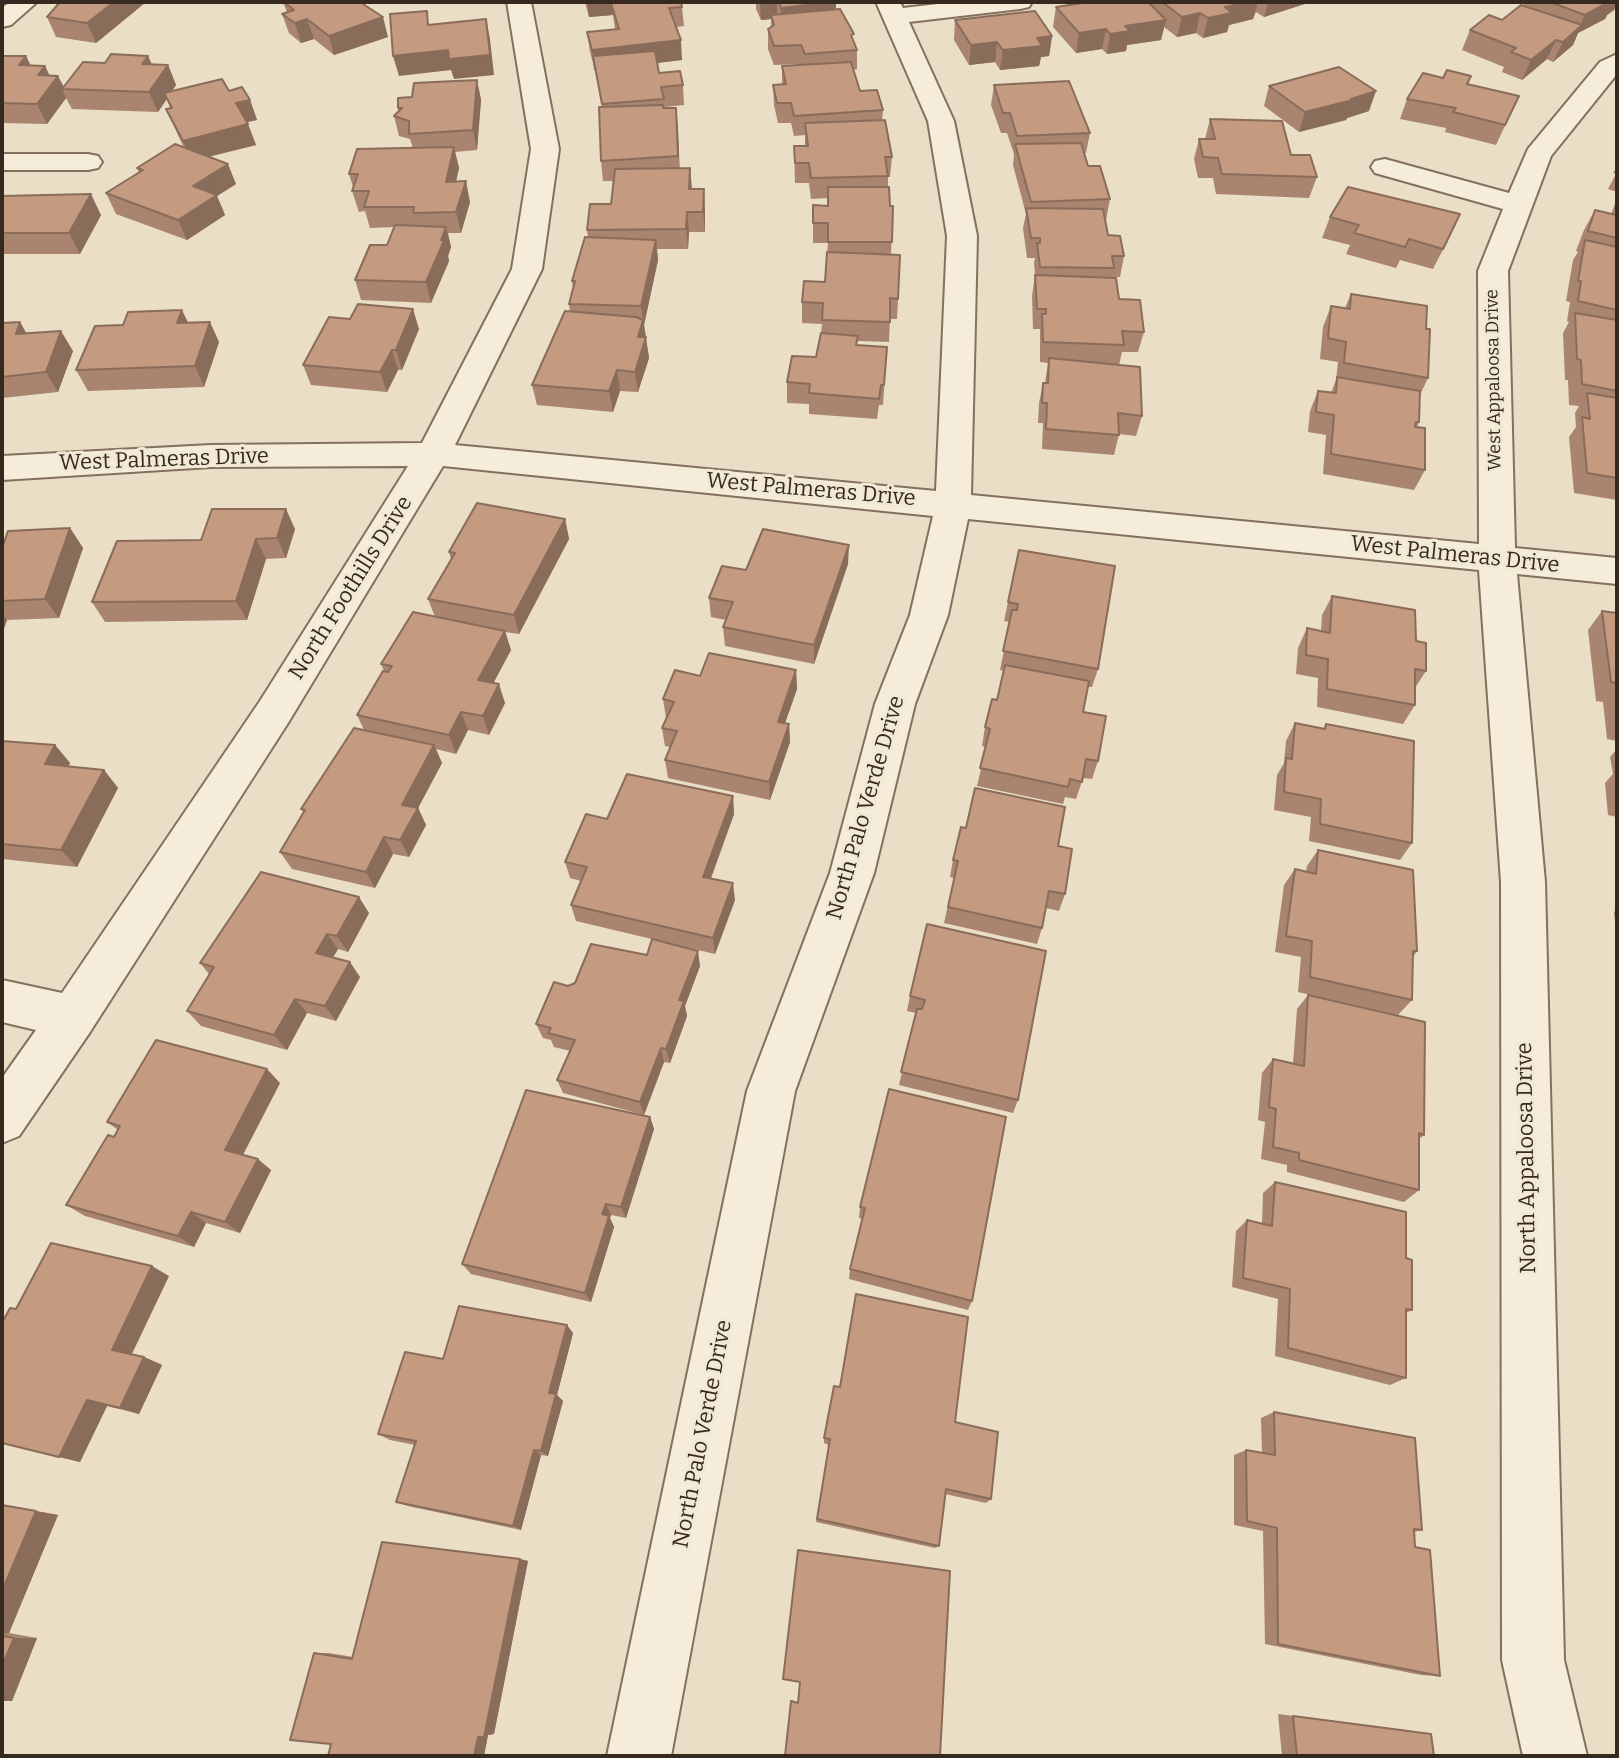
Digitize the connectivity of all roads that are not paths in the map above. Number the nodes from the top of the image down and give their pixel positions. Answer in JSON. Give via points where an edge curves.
{"nodes":[{"id":1,"x":23,"y":2,"type":"edge"},
{"id":2,"x":519,"y":2,"type":"edge"},
{"id":3,"x":1020,"y":2,"type":"edge"},
{"id":4,"x":892,"y":9,"type":"edge"},
{"id":5,"x":2,"y":20,"type":"edge"},
{"id":6,"x":1617,"y":62,"type":"edge"},
{"id":7,"x":2,"y":162,"type":"edge"},
{"id":8,"x":88,"y":162,"type":"dead end"},
{"id":9,"x":1385,"y":167,"type":"dead end"},
{"id":10,"x":1518,"y":204,"type":"junction"},
{"id":11,"x":433,"y":454,"type":"junction"},
{"id":12,"x":2,"y":468,"type":"edge"},
{"id":13,"x":953,"y":504,"type":"junction"},
{"id":14,"x":1497,"y":560,"type":"junction"},
{"id":15,"x":1617,"y":571,"type":"edge"},
{"id":16,"x":2,"y":1001,"type":"edge"},
{"id":17,"x":73,"y":1017,"type":"junction"},
{"id":18,"x":2,"y":1119,"type":"edge"},
{"id":19,"x":639,"y":1756,"type":"edge"},
{"id":20,"x":1555,"y":1756,"type":"edge"}],
"edges":[{"from":1,"to":5,"type":"street"},
{"from":2,"to":11,"type":"street","name":"North Foothills Drive","via":[[545,149],[527,269]]},
{"from":3,"to":4,"type":"street"},
{"from":4,"to":13,"type":"street","name":"North Palo Verde Drive","via":[[941,121],[962,236]]},
{"from":6,"to":10,"type":"street","name":"West Appaloosa Drive","via":[[1538,155]]},
{"from":7,"to":8,"type":"street"},
{"from":9,"to":10,"type":"street"},
{"from":10,"to":14,"type":"street","name":"West Appaloosa Drive","via":[[1493,271]]},
{"from":11,"to":12,"type":"street","name":"West Palmeras Drive","via":[[211,456]]},
{"from":11,"to":13,"type":"street","name":"West Palmeras Drive"},
{"from":11,"to":17,"type":"street","name":"North Foothills Drive","via":[[274,712]]},
{"from":13,"to":14,"type":"street","name":"West Palmeras Drive"},
{"from":13,"to":19,"type":"street","name":"North Palo Verde Drive","via":[[929,615],[895,704],[852,873],[771,1091]]},
{"from":14,"to":15,"type":"street","name":"West Palmeras Drive"},
{"from":14,"to":20,"type":"street","name":"North Appaloosa Drive","via":[[1523,882],[1533,1660]]},
{"from":16,"to":17,"type":"street"},
{"from":17,"to":18,"type":"street","name":"North Foothills Drive"}]}
